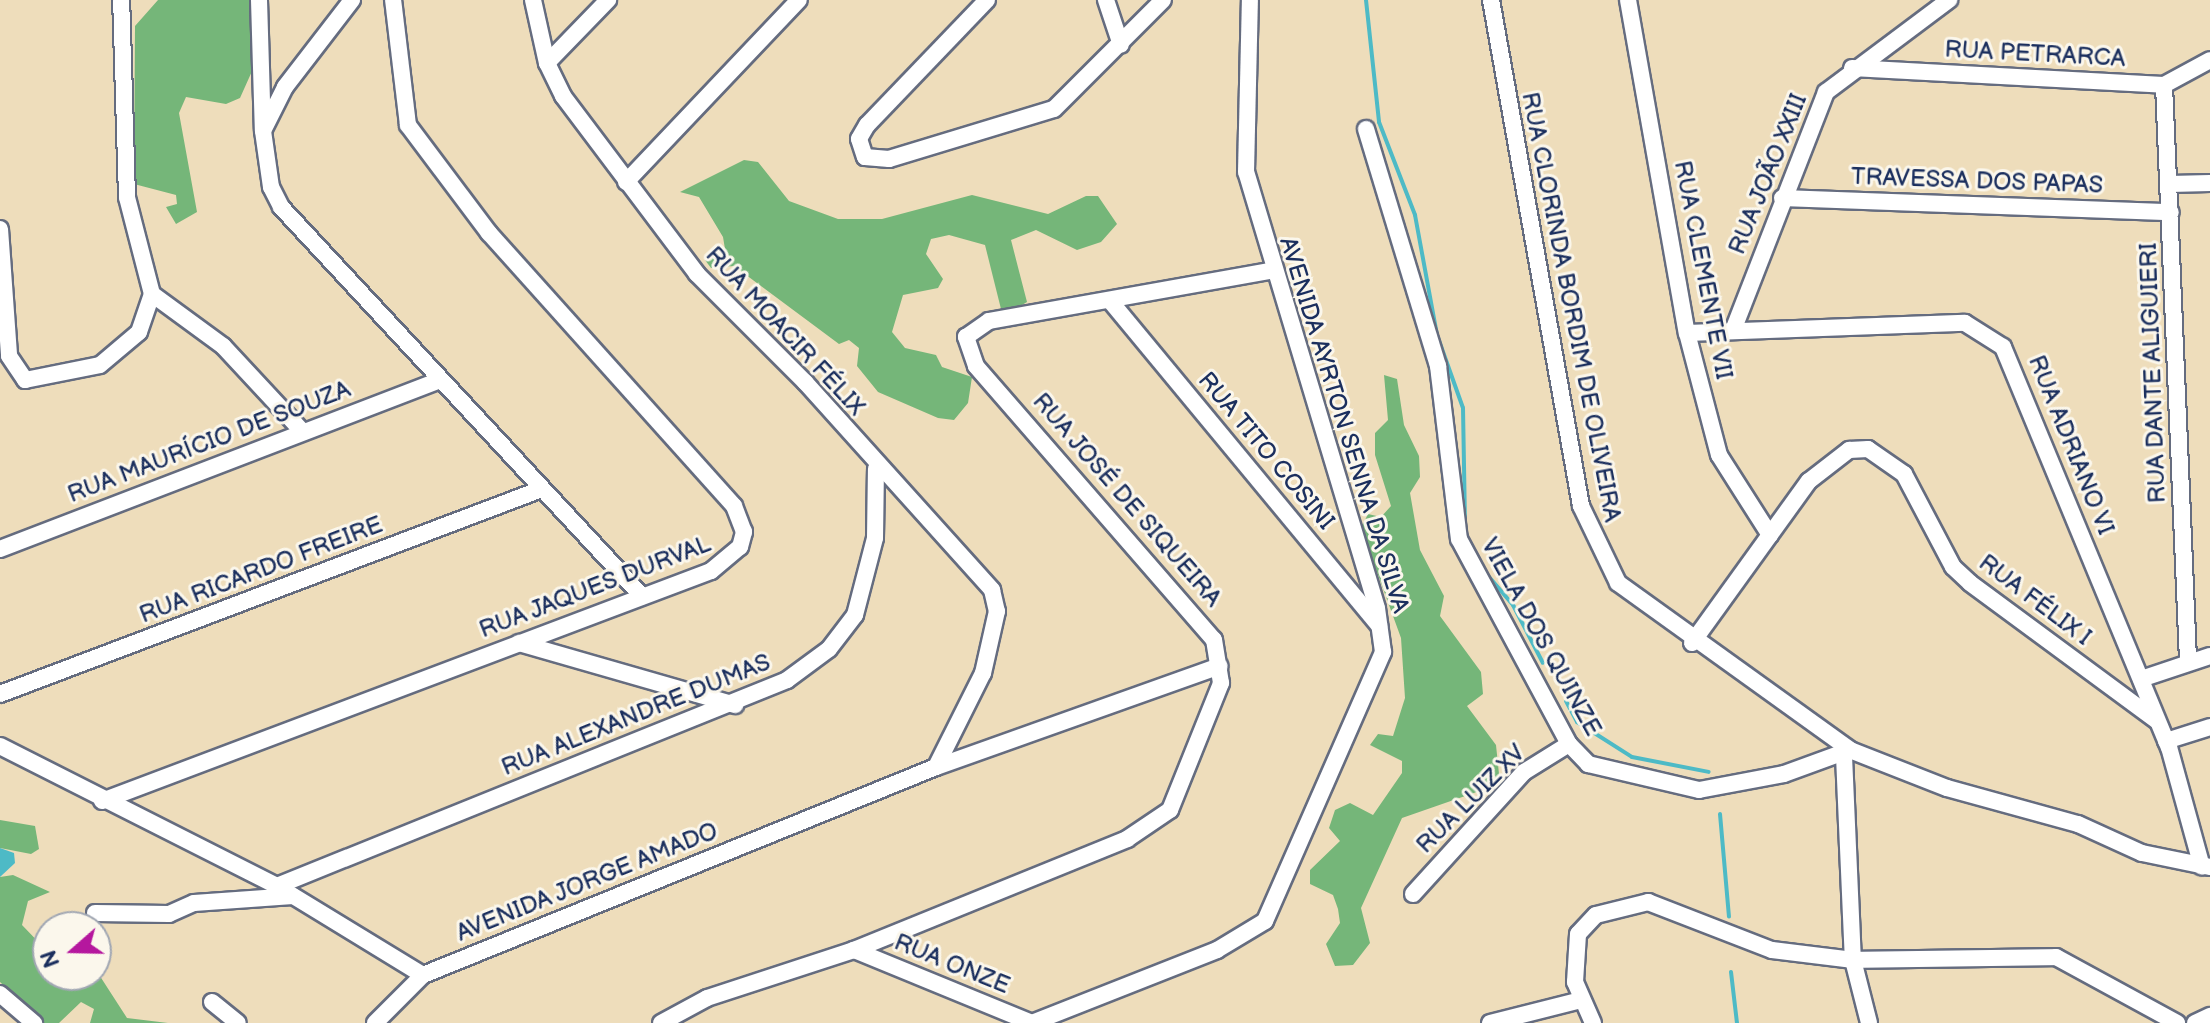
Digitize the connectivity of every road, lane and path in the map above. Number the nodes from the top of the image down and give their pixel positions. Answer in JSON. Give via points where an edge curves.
{"nodes":[{"id":1,"x":121,"y":0,"type":"edge"},
{"id":2,"x":259,"y":0,"type":"edge"},
{"id":3,"x":352,"y":0,"type":"edge"},
{"id":4,"x":393,"y":0,"type":"edge"},
{"id":5,"x":533,"y":0,"type":"edge"},
{"id":6,"x":608,"y":0,"type":"edge"},
{"id":7,"x":799,"y":0,"type":"edge"},
{"id":8,"x":987,"y":0,"type":"edge"},
{"id":9,"x":1106,"y":0,"type":"edge"},
{"id":10,"x":1163,"y":0,"type":"edge"},
{"id":11,"x":1250,"y":0,"type":"edge"},
{"id":12,"x":1491,"y":0,"type":"edge"},
{"id":13,"x":1628,"y":0,"type":"edge"},
{"id":14,"x":1949,"y":0,"type":"edge"},
{"id":15,"x":1121,"y":45,"type":"junction"},
{"id":16,"x":2210,"y":60,"type":"edge"},
{"id":17,"x":547,"y":63,"type":"junction"},
{"id":18,"x":1852,"y":68,"type":"junction"},
{"id":19,"x":2164,"y":85,"type":"junction"},
{"id":20,"x":1366,"y":129,"type":"dead end"},
{"id":21,"x":263,"y":131,"type":"junction"},
{"id":22,"x":626,"y":182,"type":"junction"},
{"id":23,"x":2210,"y":183,"type":"edge"},
{"id":24,"x":2170,"y":184,"type":"junction"},
{"id":25,"x":1782,"y":198,"type":"junction"},
{"id":26,"x":2171,"y":212,"type":"junction"},
{"id":27,"x":0,"y":229,"type":"edge"},
{"id":28,"x":1271,"y":271,"type":"junction"},
{"id":29,"x":152,"y":294,"type":"junction"},
{"id":30,"x":1112,"y":303,"type":"junction"},
{"id":31,"x":1734,"y":328,"type":"junction"},
{"id":32,"x":1687,"y":333,"type":"junction"},
{"id":33,"x":437,"y":381,"type":"junction"},
{"id":34,"x":301,"y":430,"type":"junction"},
{"id":35,"x":876,"y":469,"type":"junction"},
{"id":36,"x":539,"y":490,"type":"junction"},
{"id":37,"x":1770,"y":535,"type":"junction"},
{"id":38,"x":0,"y":549,"type":"edge"},
{"id":39,"x":642,"y":596,"type":"junction"},
{"id":40,"x":1382,"y":630,"type":"junction"},
{"id":41,"x":519,"y":643,"type":"junction"},
{"id":42,"x":1692,"y":643,"type":"junction"},
{"id":43,"x":2210,"y":656,"type":"edge"},
{"id":44,"x":2188,"y":660,"type":"junction"},
{"id":45,"x":1220,"y":666,"type":"junction"},
{"id":46,"x":2141,"y":679,"type":"junction"},
{"id":47,"x":0,"y":694,"type":"edge"},
{"id":48,"x":735,"y":705,"type":"junction"},
{"id":49,"x":2157,"y":721,"type":"junction"},
{"id":50,"x":2210,"y":727,"type":"edge"},
{"id":51,"x":2166,"y":741,"type":"junction"},
{"id":52,"x":1569,"y":744,"type":"junction"},
{"id":53,"x":0,"y":746,"type":"edge"},
{"id":54,"x":1847,"y":753,"type":"junction"},
{"id":55,"x":936,"y":767,"type":"junction"},
{"id":56,"x":102,"y":801,"type":"junction"},
{"id":57,"x":2206,"y":867,"type":"edge"},
{"id":58,"x":277,"y":886,"type":"junction"},
{"id":59,"x":1413,"y":894,"type":"dead end"},
{"id":60,"x":293,"y":896,"type":"junction"},
{"id":61,"x":112,"y":913,"type":"edge"},
{"id":62,"x":854,"y":950,"type":"junction"},
{"id":63,"x":1853,"y":960,"type":"junction"},
{"id":64,"x":423,"y":975,"type":"junction"},
{"id":65,"x":0,"y":994,"type":"edge"},
{"id":66,"x":1581,"y":1000,"type":"junction"},
{"id":67,"x":212,"y":1002,"type":"dead end"},
{"id":68,"x":2210,"y":1016,"type":"edge"},
{"id":69,"x":34,"y":1023,"type":"edge"},
{"id":70,"x":238,"y":1023,"type":"edge"},
{"id":71,"x":375,"y":1023,"type":"edge"},
{"id":72,"x":661,"y":1023,"type":"edge"},
{"id":73,"x":1032,"y":1023,"type":"edge"},
{"id":74,"x":1490,"y":1023,"type":"edge"},
{"id":75,"x":1593,"y":1023,"type":"edge"},
{"id":76,"x":1869,"y":1023,"type":"edge"},
{"id":77,"x":2177,"y":1023,"type":"edge"},
{"id":78,"x":2195,"y":1023,"type":"edge"}],
"edges":[{"from":1,"to":29,"type":"street","via":[[127,197]]},
{"from":2,"to":21,"type":"street"},
{"from":3,"to":21,"type":"street","via":[[285,87]]},
{"from":4,"to":39,"type":"street","name":"RUA JAQUES DURVAL","via":[[399,98],[427,154],[741,518],[740,547],[729,560]]},
{"from":5,"to":17,"type":"street","name":"RUA MOACIR FÉLIX"},
{"from":6,"to":17,"type":"street"},
{"from":7,"to":22,"type":"street"},
{"from":8,"to":15,"type":"street","via":[[867,125],[859,139],[865,157],[889,159],[1054,109]]},
{"from":9,"to":15,"type":"street"},
{"from":10,"to":15,"type":"street"},
{"from":11,"to":28,"type":"street","name":"AVENIDA AYRTON SENNA DA SILVA","via":[[1246,172]]},
{"from":12,"to":42,"type":"street","name":"RUA CLORINDA BORDIM DE OLIVEIRA","via":[[1590,534],[1618,583]]},
{"from":13,"to":32,"type":"street","name":"RUA CLEMENTE VII"},
{"from":14,"to":18,"type":"street","name":"RUA JOÃO XXIII"},
{"from":16,"to":19,"type":"street"},
{"from":17,"to":22,"type":"street","name":"RUA MOACIR FÉLIX"},
{"from":18,"to":19,"type":"street","name":"RUA PETRARCA"},
{"from":18,"to":25,"type":"street","name":"RUA JOÃO XXIII","via":[[1826,92]]},
{"from":19,"to":24,"type":"street","name":"RUA DANTE ALIGUIERI"},
{"from":20,"to":52,"type":"street","name":"VIELA DOS QUINZE","via":[[1438,366],[1459,539]]},
{"from":21,"to":33,"type":"street","via":[[281,207]]},
{"from":22,"to":35,"type":"street","name":"RUA MOACIR FÉLIX","via":[[713,294],[805,382]]},
{"from":23,"to":24,"type":"street"},
{"from":24,"to":26,"type":"street","name":"RUA DANTE ALIGUIERI"},
{"from":25,"to":26,"type":"street","name":"TRAVESSA DOS PAPAS"},
{"from":25,"to":31,"type":"street","name":"RUA JOÃO XXIII"},
{"from":26,"to":44,"type":"street","name":"RUA DANTE ALIGUIERI"},
{"from":27,"to":29,"type":"street","via":[[9,356],[25,380],[100,365],[139,332]]},
{"from":28,"to":30,"type":"street","name":"RUA JOSÉ DE SIQUEIRA"},
{"from":28,"to":40,"type":"street","name":"AVENIDA AYRTON SENNA DA SILVA"},
{"from":29,"to":34,"type":"street","via":[[223,346]]},
{"from":30,"to":40,"type":"street","name":"RUA TITO COSINI"},
{"from":30,"to":45,"type":"street","name":"RUA JOSÉ DE SIQUEIRA","via":[[989,321],[974,327],[967,348],[1203,619]]},
{"from":31,"to":32,"type":"street","name":"RUA ADRIANO VI"},
{"from":31,"to":46,"type":"street","name":"RUA ADRIANO VI","via":[[1785,333],[1965,323],[2003,347]]},
{"from":32,"to":37,"type":"street","name":"RUA CLEMENTE VII","via":[[1719,455]]},
{"from":33,"to":34,"type":"street","name":"RUA MAURÍCIO DE SOUZA"},
{"from":33,"to":36,"type":"street"},
{"from":34,"to":38,"type":"street","name":"RUA MAURÍCIO DE SOUZA"},
{"from":35,"to":48,"type":"street","name":"RUA ALEXANDRE DUMAS","via":[[875,538],[855,615],[829,649]]},
{"from":35,"to":55,"type":"street","name":"RUA MOACIR FÉLIX","via":[[972,562],[997,611],[983,673]]},
{"from":36,"to":39,"type":"street"},
{"from":36,"to":47,"type":"street","name":"RUA RICARDO FREIRE"},
{"from":37,"to":42,"type":"street","name":"RUA FÉLIX I"},
{"from":37,"to":49,"type":"street","name":"RUA FÉLIX I","via":[[1830,461],[1868,449],[1888,457],[1970,583]]},
{"from":39,"to":41,"type":"street","name":"RUA JAQUES DURVAL"},
{"from":40,"to":73,"type":"street","name":"AVENIDA AYRTON SENNA DA SILVA","via":[[1374,684],[1265,921],[1217,950]]},
{"from":41,"to":48,"type":"street"},
{"from":41,"to":56,"type":"street","name":"RUA JAQUES DURVAL"},
{"from":42,"to":54,"type":"street","name":"RUA CLORINDA BORDIM DE OLIVEIRA"},
{"from":43,"to":44,"type":"street"},
{"from":44,"to":46,"type":"street"},
{"from":45,"to":55,"type":"street","name":"AVENIDA JORGE AMADO"},
{"from":45,"to":62,"type":"street","name":"RUA JOSÉ DE SIQUEIRA","via":[[1210,723],[1170,810],[1154,825]]},
{"from":46,"to":49,"type":"street","name":"RUA ADRIANO VI"},
{"from":48,"to":58,"type":"street","name":"RUA ALEXANDRE DUMAS"},
{"from":49,"to":51,"type":"street","name":"RUA ADRIANO VI"},
{"from":50,"to":51,"type":"street"},
{"from":51,"to":57,"type":"street","name":"RUA ADRIANO VI"},
{"from":52,"to":54,"type":"street","name":"VIELA DOS QUINZE","via":[[1588,764],[1699,790]]},
{"from":52,"to":59,"type":"street","name":"RUA LUIZ XV","via":[[1524,772]]},
{"from":53,"to":56,"type":"street"},
{"from":54,"to":57,"type":"street","name":"RUA CLORINDA BORDIM DE OLIVEIRA","via":[[1947,788],[2078,824],[2142,853]]},
{"from":54,"to":63,"type":"street"},
{"from":55,"to":64,"type":"street","name":"AVENIDA JORGE AMADO"},
{"from":56,"to":58,"type":"street"},
{"from":58,"to":60,"type":"street"},
{"from":60,"to":61,"type":"street","via":[[194,903],[169,914]]},
{"from":60,"to":64,"type":"street"},
{"from":62,"to":72,"type":"street","name":"RUA JOSÉ DE SIQUEIRA","via":[[707,998]]},
{"from":62,"to":73,"type":"street","name":"RUA ONZE"},
{"from":63,"to":66,"type":"street","via":[[1772,950],[1648,902],[1621,904],[1578,934],[1573,967]]},
{"from":63,"to":76,"type":"street"},
{"from":63,"to":77,"type":"street","via":[[2056,957]]},
{"from":64,"to":71,"type":"street"},
{"from":65,"to":69,"type":"street"},
{"from":66,"to":74,"type":"street"},
{"from":66,"to":75,"type":"street"},
{"from":67,"to":70,"type":"street"},
{"from":68,"to":78,"type":"street"}]}
